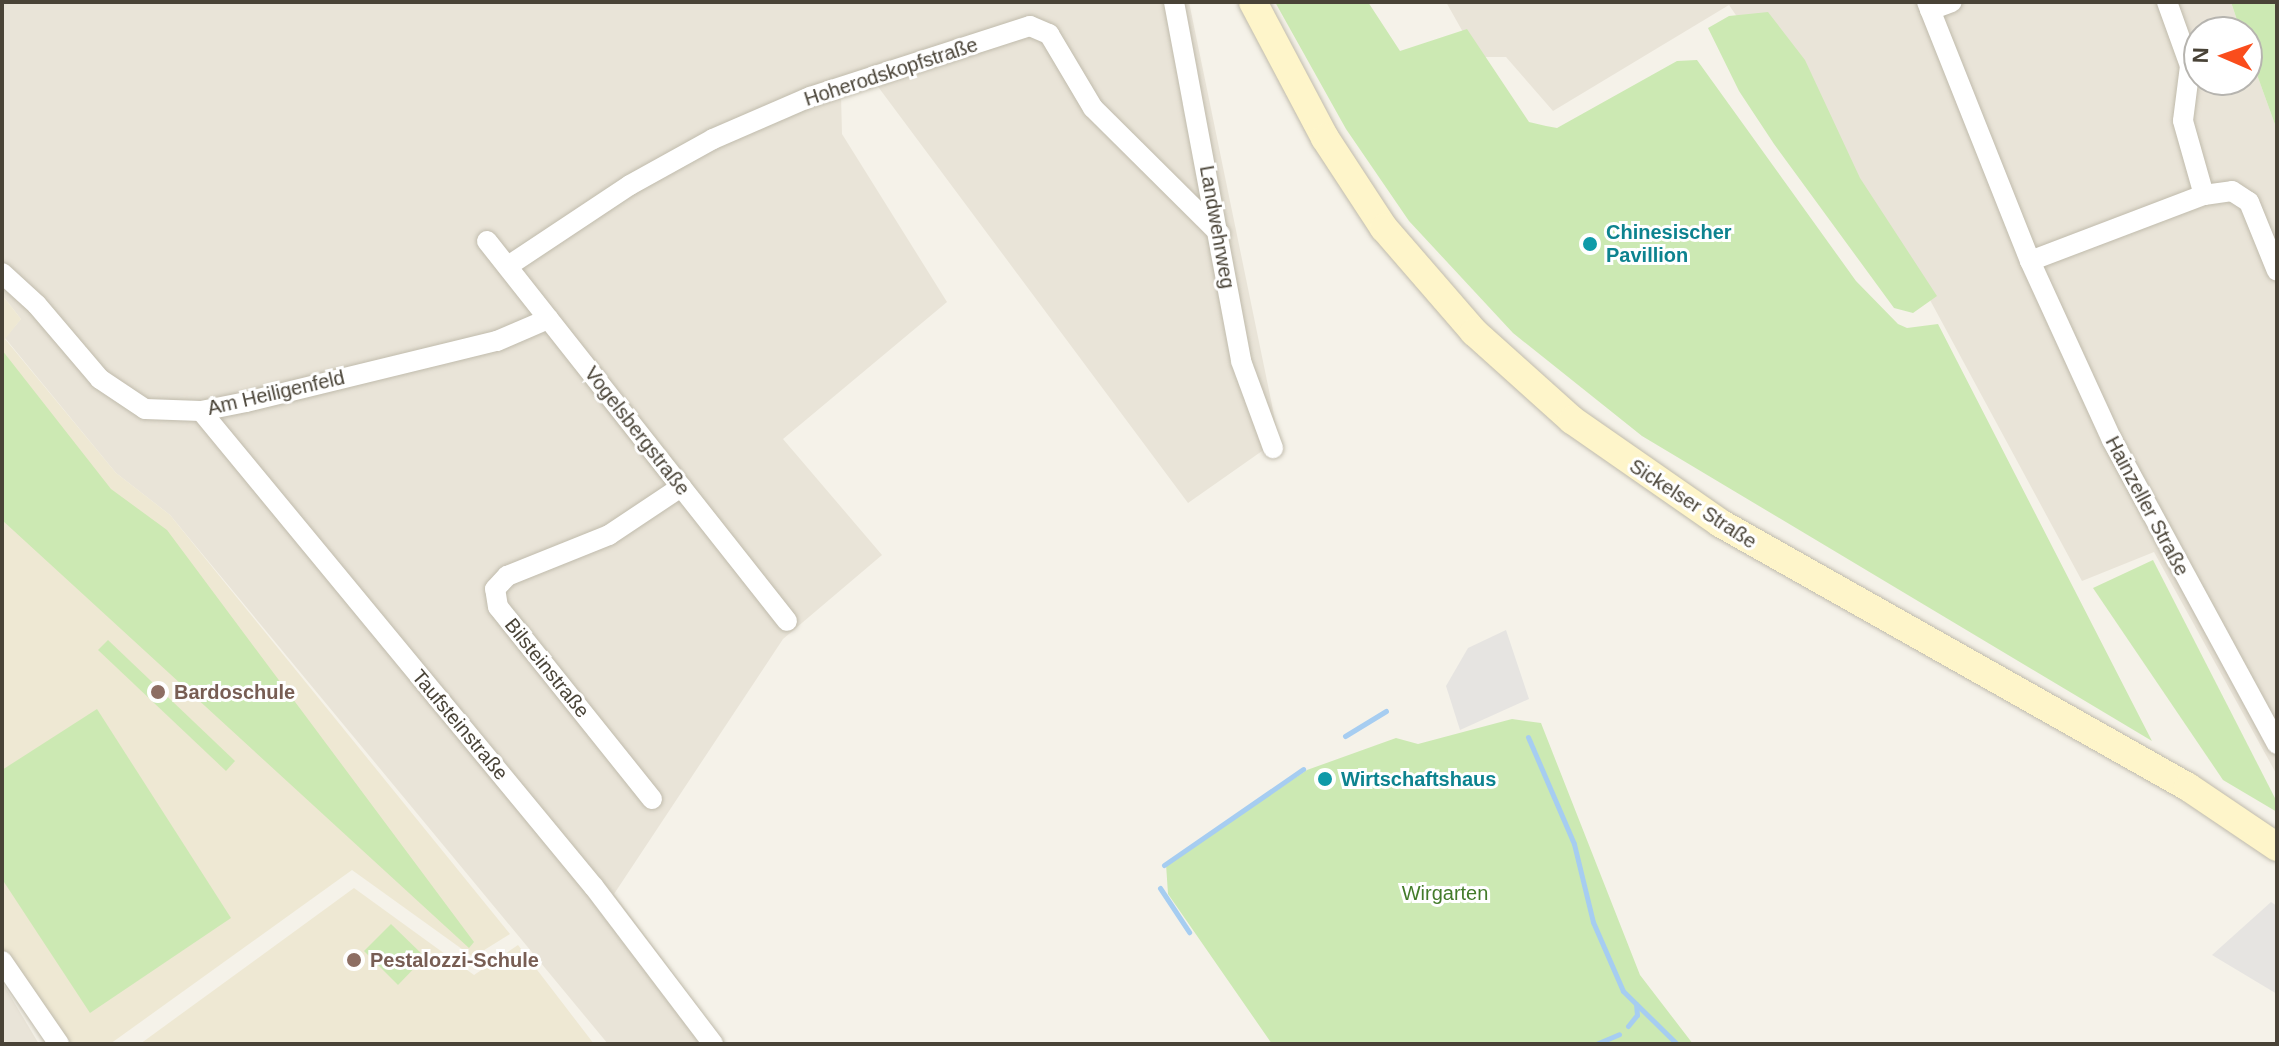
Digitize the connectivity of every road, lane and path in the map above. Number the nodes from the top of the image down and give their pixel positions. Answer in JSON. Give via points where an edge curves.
{"nodes":[{"id":1,"x":1174,"y":2,"type":"edge"},
{"id":2,"x":1253,"y":2,"type":"edge"},
{"id":3,"x":1952,"y":2,"type":"edge"},
{"id":4,"x":2167,"y":2,"type":"edge"},
{"id":5,"x":1928,"y":6,"type":"edge"},
{"id":6,"x":2204,"y":195,"type":"junction"},
{"id":7,"x":1220,"y":234,"type":"junction"},
{"id":8,"x":487,"y":241,"type":"dead end"},
{"id":9,"x":2030,"y":261,"type":"junction"},
{"id":10,"x":508,"y":266,"type":"junction"},
{"id":11,"x":2277,"y":271,"type":"edge"},
{"id":12,"x":2,"y":273,"type":"edge"},
{"id":13,"x":548,"y":319,"type":"junction"},
{"id":14,"x":201,"y":411,"type":"junction"},
{"id":15,"x":1273,"y":448,"type":"dead end"},
{"id":16,"x":681,"y":487,"type":"junction"},
{"id":17,"x":787,"y":621,"type":"dead end"},
{"id":18,"x":2277,"y":744,"type":"edge"},
{"id":19,"x":652,"y":799,"type":"dead end"},
{"id":20,"x":2277,"y":847,"type":"edge"},
{"id":21,"x":2,"y":961,"type":"edge"},
{"id":22,"x":59,"y":1044,"type":"edge"},
{"id":23,"x":713,"y":1044,"type":"edge"}],
"edges":[{"from":1,"to":7,"type":"street","name":"Landwehrweg"},
{"from":2,"to":20,"type":"main road","name":"Sickelser Straße","via":[[1325,138],[1384,228],[1474,332],[1563,413],[1720,523],[2188,787]]},
{"from":3,"to":5,"type":"street"},
{"from":4,"to":6,"type":"street","via":[[2190,66],[2183,121]]},
{"from":5,"to":9,"type":"street","name":"Hainzeller Straße"},
{"from":6,"to":9,"type":"street"},
{"from":6,"to":11,"type":"street","via":[[2232,191],[2249,202]]},
{"from":7,"to":10,"type":"street","name":"Hoherodskopfstraße","via":[[1093,108],[1049,34],[1030,26],[810,97],[713,139],[630,185]]},
{"from":7,"to":15,"type":"street","name":"Landwehrweg","via":[[1241,361]]},
{"from":8,"to":10,"type":"street","name":"Vogelsbergstraße"},
{"from":9,"to":18,"type":"street","name":"Hainzeller Straße","via":[[2112,440]]},
{"from":10,"to":13,"type":"street","name":"Vogelsbergstraße"},
{"from":12,"to":14,"type":"street","name":"Am Heiligenfeld","via":[[120,397],[145,409]]},
{"from":13,"to":14,"type":"street","name":"Am Heiligenfeld","via":[[497,341]]},
{"from":13,"to":16,"type":"street","name":"Vogelsbergstraße"},
{"from":14,"to":23,"type":"street","name":"Taufsteinstraße","via":[[594,887]]},
{"from":16,"to":17,"type":"street","name":"Vogelsbergstraße"},
{"from":16,"to":19,"type":"street","name":"Bilsteinstraße","via":[[609,535],[507,576],[495,589],[498,607]]},
{"from":21,"to":22,"type":"street"}]}
